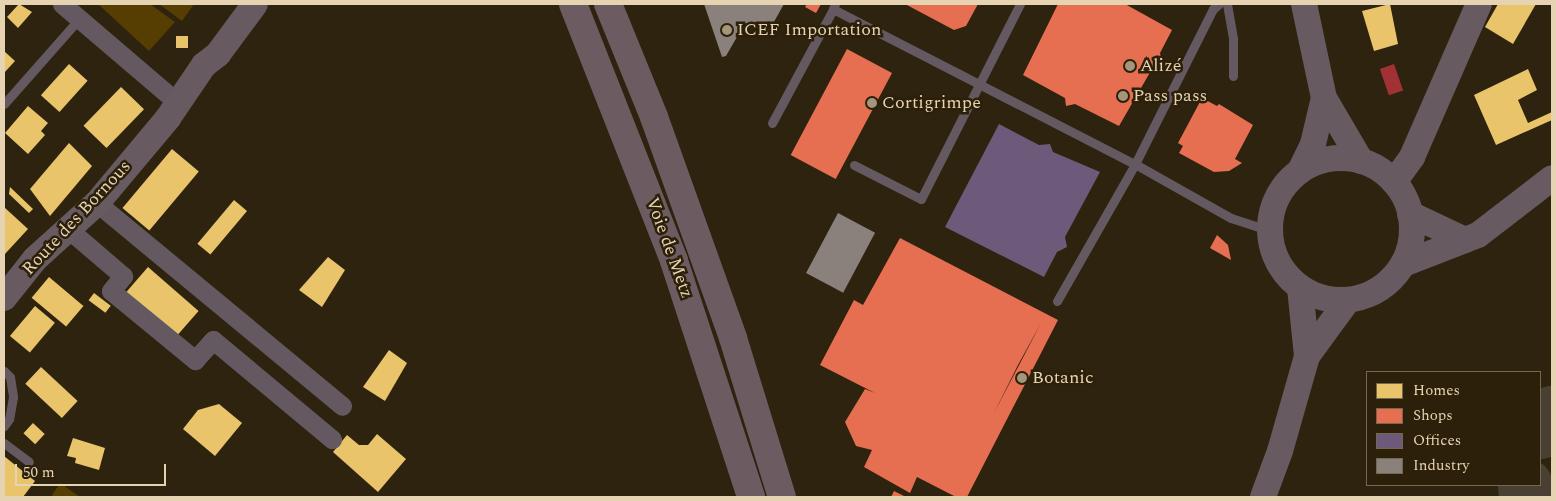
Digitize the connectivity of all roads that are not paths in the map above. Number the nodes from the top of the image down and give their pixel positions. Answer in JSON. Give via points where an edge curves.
{"nodes":[{"id":1,"x":62,"y":4,"type":"edge"},
{"id":2,"x":239,"y":4,"type":"edge"},
{"id":3,"x":254,"y":4,"type":"edge"},
{"id":4,"x":573,"y":4,"type":"edge"},
{"id":5,"x":608,"y":4,"type":"edge"},
{"id":6,"x":1020,"y":4,"type":"edge"},
{"id":7,"x":1219,"y":4,"type":"edge"},
{"id":8,"x":1227,"y":4,"type":"edge"},
{"id":9,"x":1304,"y":4,"type":"edge"},
{"id":10,"x":1479,"y":4,"type":"edge"},
{"id":11,"x":834,"y":6,"type":"edge"},
{"id":12,"x":79,"y":19,"type":"junction"},
{"id":13,"x":204,"y":65,"type":"junction"},
{"id":14,"x":1233,"y":76,"type":"dead end"},
{"id":15,"x":978,"y":85,"type":"junction"},
{"id":16,"x":1324,"y":98,"type":"junction"},
{"id":17,"x":178,"y":103,"type":"junction"},
{"id":18,"x":4,"y":104,"type":"edge"},
{"id":19,"x":772,"y":123,"type":"dead end"},
{"id":20,"x":1361,"y":161,"type":"junction"},
{"id":21,"x":1135,"y":164,"type":"junction"},
{"id":22,"x":854,"y":165,"type":"dead end"},
{"id":23,"x":1300,"y":171,"type":"junction"},
{"id":24,"x":1552,"y":178,"type":"edge"},
{"id":25,"x":1394,"y":182,"type":"junction"},
{"id":26,"x":97,"y":203,"type":"junction"},
{"id":27,"x":1410,"y":214,"type":"junction"},
{"id":28,"x":67,"y":228,"type":"junction"},
{"id":29,"x":1270,"y":230,"type":"junction"},
{"id":30,"x":1465,"y":240,"type":"junction"},
{"id":31,"x":1403,"y":264,"type":"junction"},
{"id":32,"x":1300,"y":288,"type":"junction"},
{"id":33,"x":4,"y":298,"type":"edge"},
{"id":34,"x":1348,"y":300,"type":"junction"},
{"id":35,"x":1057,"y":302,"type":"dead end"},
{"id":36,"x":700,"y":336,"type":"junction"},
{"id":37,"x":1307,"y":356,"type":"junction"},
{"id":38,"x":4,"y":371,"type":"edge"},
{"id":39,"x":342,"y":406,"type":"dead end"},
{"id":40,"x":4,"y":426,"type":"edge"},
{"id":41,"x":332,"y":439,"type":"dead end"},
{"id":42,"x":4,"y":443,"type":"edge"},
{"id":43,"x":29,"y":462,"type":"dead end"},
{"id":44,"x":781,"y":491,"type":"edge"},
{"id":45,"x":740,"y":497,"type":"edge"},
{"id":46,"x":751,"y":497,"type":"edge"},
{"id":47,"x":1263,"y":497,"type":"edge"}],
"edges":[{"from":1,"to":12,"type":"street"},
{"from":2,"to":13,"type":"main road","name":"Route des Bornous","via":[[208,46]]},
{"from":3,"to":13,"type":"main road","name":"Route des Bornous","via":[[218,54]]},
{"from":4,"to":36,"type":"highway","name":"Voie de Metz","via":[[645,182]]},
{"from":5,"to":44,"type":"highway","name":"Voie de Metz","via":[[734,338]]},
{"from":6,"to":15,"type":"lane"},
{"from":7,"to":21,"type":"lane","via":[[1213,9]]},
{"from":8,"to":14,"type":"lane","via":[[1233,39]]},
{"from":9,"to":16,"type":"main road"},
{"from":10,"to":25,"type":"main road","via":[[1415,150]]},
{"from":11,"to":15,"type":"lane"},
{"from":11,"to":19,"type":"lane"},
{"from":12,"to":17,"type":"street"},
{"from":12,"to":18,"type":"lane"},
{"from":13,"to":17,"type":"main road","name":"Route des Bornous"},
{"from":15,"to":21,"type":"lane"},
{"from":15,"to":22,"type":"lane","via":[[921,199]]},
{"from":16,"to":20,"type":"main road"},
{"from":16,"to":23,"type":"main road","via":[[1312,144]]},
{"from":17,"to":26,"type":"main road","name":"Route des Bornous"},
{"from":20,"to":23,"type":"main road","via":[[1319,161]]},
{"from":20,"to":25,"type":"main road","via":[[1380,170]]},
{"from":21,"to":29,"type":"lane","via":[[1231,218]]},
{"from":21,"to":35,"type":"lane"},
{"from":23,"to":29,"type":"main road","via":[[1277,197]]},
{"from":24,"to":30,"type":"main road","via":[[1488,229]]},
{"from":25,"to":27,"type":"main road"},
{"from":26,"to":28,"type":"main road","name":"Route des Bornous"},
{"from":26,"to":39,"type":"street"},
{"from":27,"to":30,"type":"main road"},
{"from":27,"to":31,"type":"main road","via":[[1412,231]]},
{"from":28,"to":33,"type":"main road","name":"Route des Bornous"},
{"from":28,"to":41,"type":"street","via":[[123,276],[111,291],[195,360],[213,340]]},
{"from":29,"to":32,"type":"main road","via":[[1273,253],[1284,273]]},
{"from":30,"to":31,"type":"main road"},
{"from":31,"to":34,"type":"main road","via":[[1389,282],[1370,294]]},
{"from":32,"to":34,"type":"main road","via":[[1315,296]]},
{"from":32,"to":37,"type":"main road"},
{"from":34,"to":37,"type":"main road"},
{"from":36,"to":45,"type":"highway"},
{"from":36,"to":46,"type":"highway","name":"Voie de Metz"},
{"from":37,"to":47,"type":"main road","via":[[1280,451]]},
{"from":38,"to":40,"type":"lane","via":[[10,377],[13,397],[9,419]]},
{"from":42,"to":43,"type":"lane"}]}
